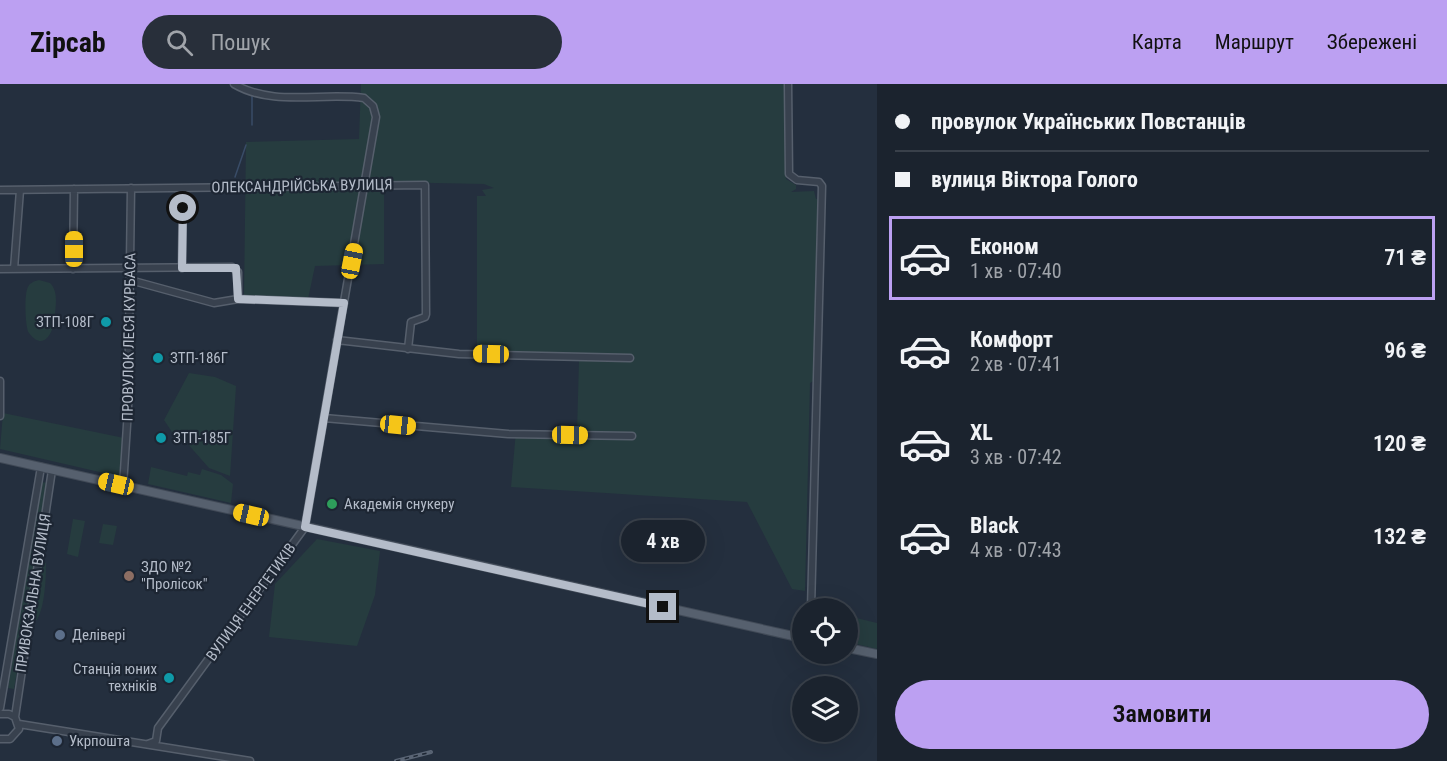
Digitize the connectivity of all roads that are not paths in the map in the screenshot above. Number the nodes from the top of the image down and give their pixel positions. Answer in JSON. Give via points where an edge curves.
{"nodes":[{"id":1,"x":234,"y":84,"type":"edge"},
{"id":2,"x":788,"y":84,"type":"edge"},
{"id":3,"x":365,"y":186,"type":"junction"},
{"id":4,"x":131,"y":188,"type":"junction"},
{"id":5,"x":183,"y":188,"type":"junction"},
{"id":6,"x":74,"y":189,"type":"junction"},
{"id":7,"x":0,"y":190,"type":"edge"},
{"id":8,"x":20,"y":190,"type":"junction"},
{"id":9,"x":182,"y":268,"type":"junction"},
{"id":10,"x":0,"y":269,"type":"edge"},
{"id":11,"x":74,"y":269,"type":"junction"},
{"id":12,"x":130,"y":269,"type":"junction"},
{"id":13,"x":14,"y":270,"type":"junction"},
{"id":14,"x":130,"y":280,"type":"junction"},
{"id":15,"x":238,"y":299,"type":"junction"},
{"id":16,"x":344,"y":303,"type":"junction"},
{"id":17,"x":337,"y":340,"type":"junction"},
{"id":18,"x":408,"y":349,"type":"junction"},
{"id":19,"x":630,"y":358,"type":"dead end"},
{"id":20,"x":1,"y":381,"type":"edge"},
{"id":21,"x":0,"y":416,"type":"edge"},
{"id":22,"x":324,"y":418,"type":"junction"},
{"id":23,"x":632,"y":436,"type":"dead end"},
{"id":24,"x":0,"y":459,"type":"edge"},
{"id":25,"x":41,"y":468,"type":"junction"},
{"id":26,"x":52,"y":470,"type":"junction"},
{"id":27,"x":123,"y":486,"type":"junction"},
{"id":28,"x":305,"y":527,"type":"junction"},
{"id":29,"x":811,"y":598,"type":"edge"},
{"id":30,"x":792,"y":636,"type":"edge"},
{"id":31,"x":858,"y":650,"type":"edge"},
{"id":32,"x":877,"y":654,"type":"edge"},
{"id":33,"x":0,"y":708,"type":"edge"},
{"id":34,"x":0,"y":714,"type":"edge"},
{"id":35,"x":15,"y":717,"type":"junction"},
{"id":36,"x":19,"y":724,"type":"junction"},
{"id":37,"x":0,"y":739,"type":"edge"},
{"id":38,"x":148,"y":744,"type":"junction"},
{"id":39,"x":250,"y":761,"type":"edge"}],
"edges":[{"from":1,"to":3,"type":"street","name":"ВУЛИЦЯ ЕНЕРГЕТИКІВ","via":[[290,97],[357,97],[369,101],[376,111]]},
{"from":2,"to":29,"type":"street","via":[[789,174],[822,186]]},
{"from":3,"to":5,"type":"street","name":"ОЛЕКСАНДРІЙСЬКА ВУЛИЦЯ"},
{"from":3,"to":16,"type":"street","name":"ВУЛИЦЯ ЕНЕРГЕТИКІВ"},
{"from":3,"to":18,"type":"street","name":"ОЛЕКСАНДРІЙСЬКА ВУЛИЦЯ","via":[[425,185],[426,314],[411,322]]},
{"from":4,"to":5,"type":"street","name":"ОЛЕКСАНДРІЙСЬКА ВУЛИЦЯ"},
{"from":4,"to":6,"type":"street","name":"ОЛЕКСАНДРІЙСЬКА ВУЛИЦЯ"},
{"from":4,"to":12,"type":"street","name":"ПРОВУЛОК ЛЕСЯ КУРБАСА"},
{"from":5,"to":9,"type":"street"},
{"from":6,"to":8,"type":"street","name":"ОЛЕКСАНДРІЙСЬКА ВУЛИЦЯ"},
{"from":6,"to":11,"type":"street"},
{"from":7,"to":8,"type":"street","name":"ОЛЕКСАНДРІЙСЬКА ВУЛИЦЯ"},
{"from":8,"to":13,"type":"street"},
{"from":9,"to":12,"type":"street"},
{"from":9,"to":15,"type":"street","via":[[236,268]]},
{"from":10,"to":13,"type":"street"},
{"from":11,"to":12,"type":"street"},
{"from":11,"to":13,"type":"street"},
{"from":12,"to":14,"type":"street","name":"ПРОВУЛОК ЛЕСЯ КУРБАСА"},
{"from":14,"to":15,"type":"street","via":[[214,303]]},
{"from":14,"to":27,"type":"street","name":"ПРОВУЛОК ЛЕСЯ КУРБАСА"},
{"from":15,"to":16,"type":"street"},
{"from":16,"to":17,"type":"street","name":"ВУЛИЦЯ ЕНЕРГЕТИКІВ"},
{"from":17,"to":18,"type":"street"},
{"from":17,"to":22,"type":"street","name":"ВУЛИЦЯ ЕНЕРГЕТИКІВ"},
{"from":18,"to":19,"type":"street"},
{"from":20,"to":21,"type":"street"},
{"from":22,"to":23,"type":"street","via":[[508,434]]},
{"from":22,"to":28,"type":"street","name":"ВУЛИЦЯ ЕНЕРГЕТИКІВ"},
{"from":24,"to":25,"type":"main road"},
{"from":25,"to":26,"type":"main road"},
{"from":25,"to":33,"type":"street","name":"ПРИВОКЗАЛЬНА ВУЛИЦЯ"},
{"from":26,"to":27,"type":"main road"},
{"from":26,"to":35,"type":"street","name":"ПРИВОКЗАЛЬНА ВУЛИЦЯ"},
{"from":27,"to":28,"type":"main road"},
{"from":28,"to":30,"type":"main road"},
{"from":28,"to":38,"type":"street","name":"ВУЛИЦЯ ЕНЕРГЕТИКІВ","via":[[158,728],[156,741]]},
{"from":31,"to":32,"type":"main road"},
{"from":34,"to":35,"type":"street"},
{"from":35,"to":36,"type":"street"},
{"from":36,"to":37,"type":"street","via":[[14,737]]},
{"from":36,"to":38,"type":"street"},
{"from":38,"to":39,"type":"street"}]}
